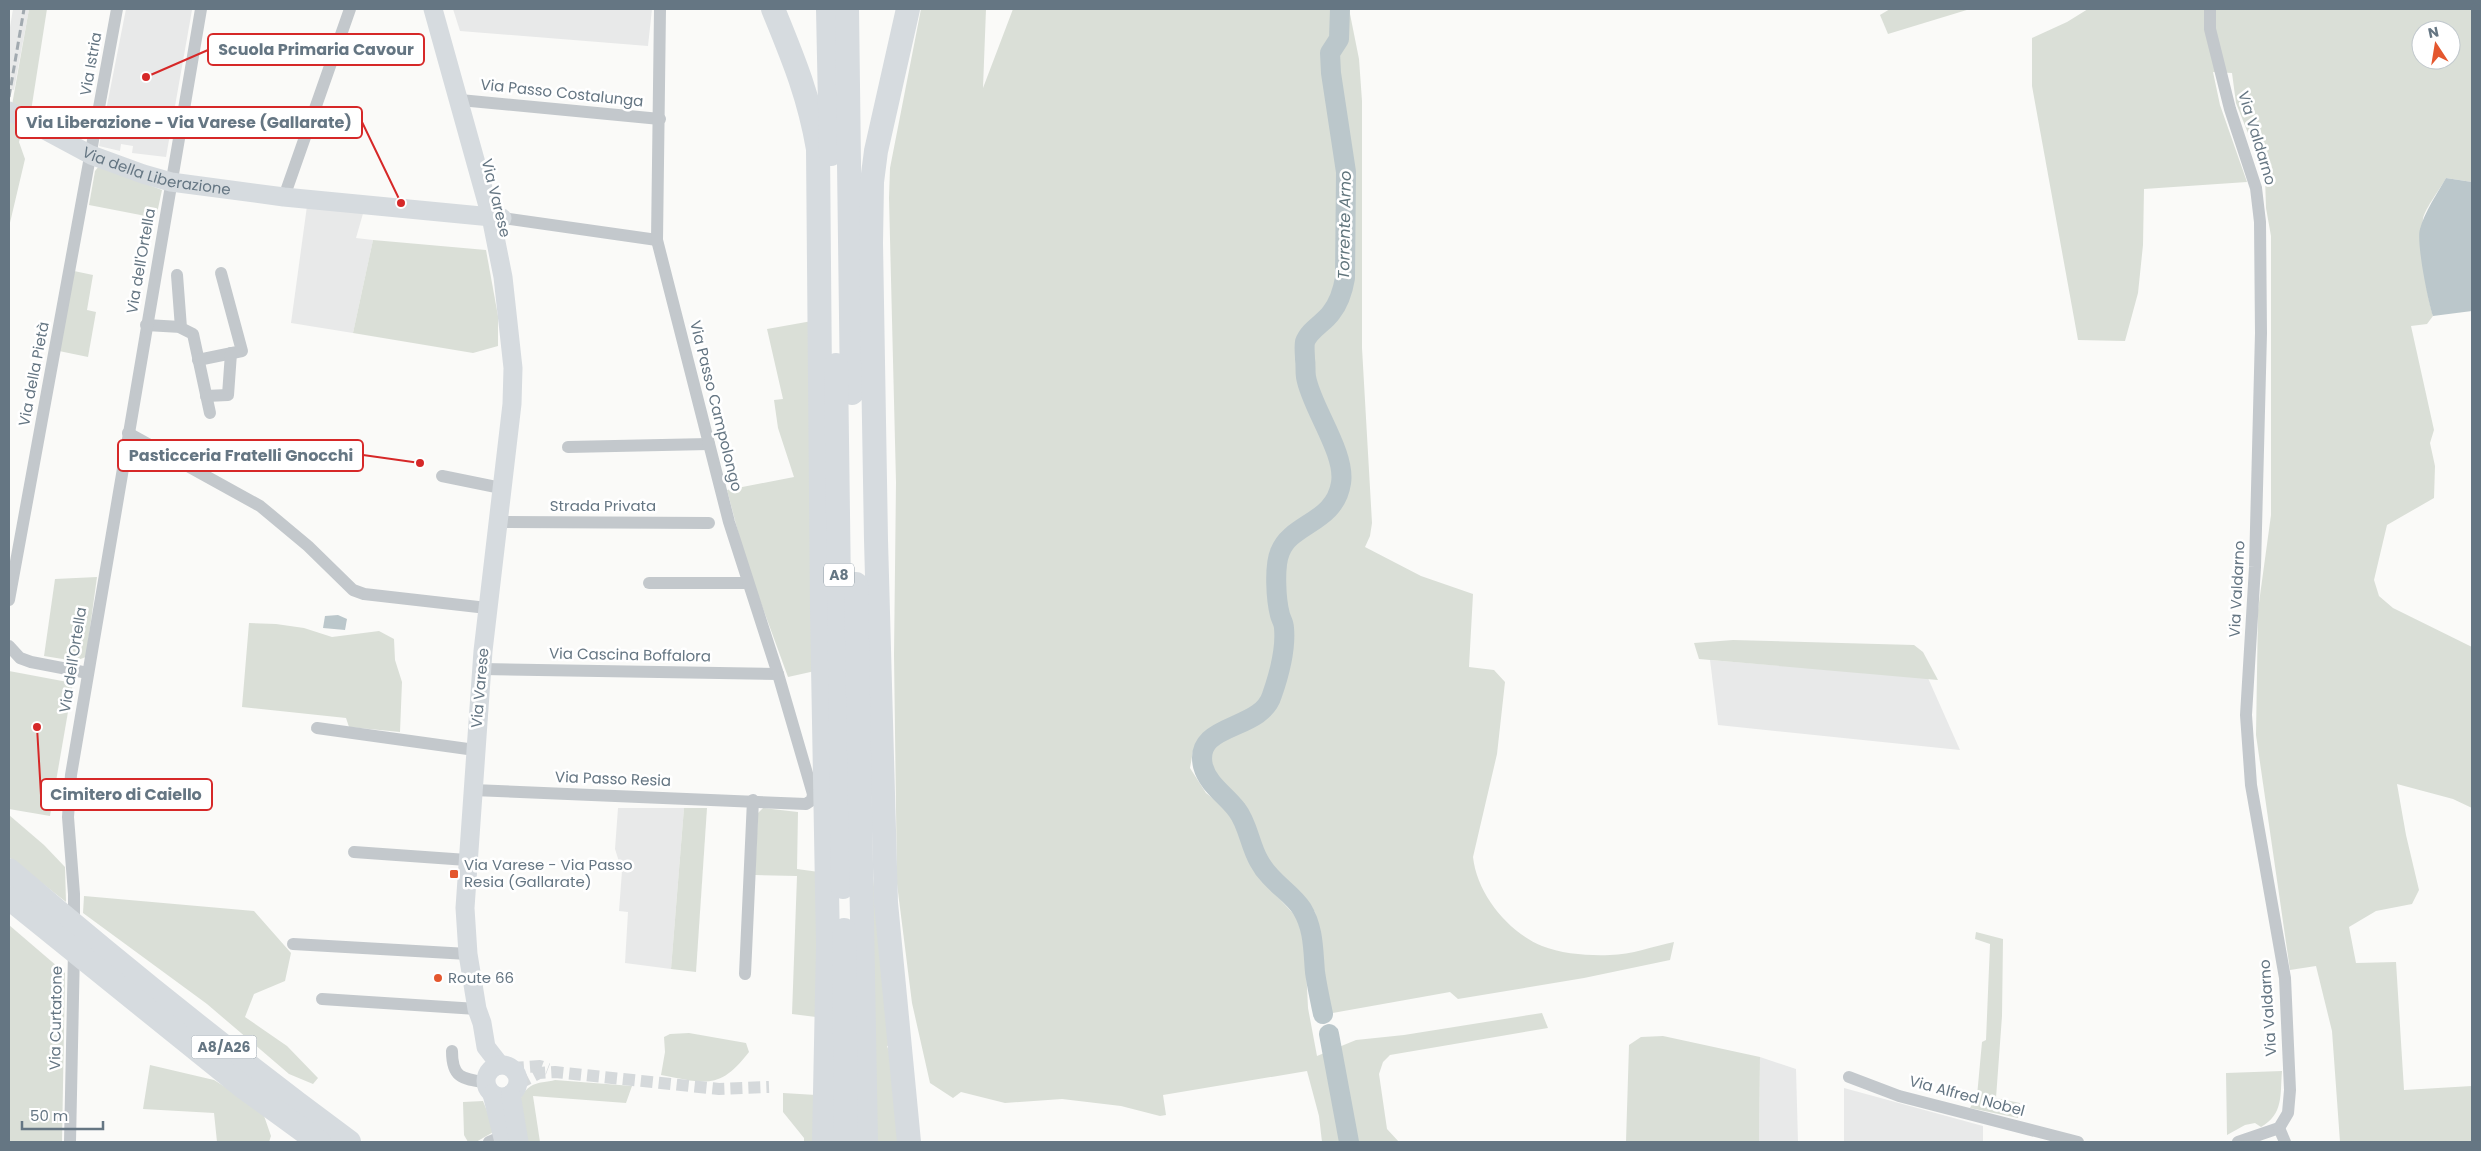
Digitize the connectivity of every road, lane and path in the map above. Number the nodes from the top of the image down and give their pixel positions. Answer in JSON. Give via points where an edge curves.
{"nodes":[{"id":1,"x":117,"y":9,"type":"edge"},
{"id":2,"x":201,"y":9,"type":"edge"},
{"id":3,"x":350,"y":9,"type":"edge"},
{"id":4,"x":433,"y":9,"type":"edge"},
{"id":5,"x":660,"y":9,"type":"edge"},
{"id":6,"x":773,"y":9,"type":"edge"},
{"id":7,"x":828,"y":9,"type":"edge"},
{"id":8,"x":848,"y":9,"type":"edge"},
{"id":9,"x":908,"y":9,"type":"edge"},
{"id":10,"x":2210,"y":9,"type":"edge"},
{"id":11,"x":464,"y":100,"type":"junction"},
{"id":12,"x":9,"y":111,"type":"edge"},
{"id":13,"x":660,"y":120,"type":"junction"},
{"id":14,"x":91,"y":155,"type":"junction"},
{"id":15,"x":171,"y":182,"type":"junction"},
{"id":16,"x":284,"y":197,"type":"junction"},
{"id":17,"x":497,"y":218,"type":"junction"},
{"id":18,"x":657,"y":240,"type":"junction"},
{"id":19,"x":221,"y":273,"type":"dead end"},
{"id":20,"x":177,"y":275,"type":"dead end"},
{"id":21,"x":146,"y":325,"type":"junction"},
{"id":22,"x":181,"y":327,"type":"junction"},
{"id":23,"x":231,"y":353,"type":"junction"},
{"id":24,"x":198,"y":360,"type":"junction"},
{"id":25,"x":206,"y":396,"type":"junction"},
{"id":26,"x":210,"y":413,"type":"dead end"},
{"id":27,"x":128,"y":433,"type":"junction"},
{"id":28,"x":709,"y":444,"type":"junction"},
{"id":29,"x":568,"y":447,"type":"dead end"},
{"id":30,"x":442,"y":476,"type":"dead end"},
{"id":31,"x":501,"y":488,"type":"junction"},
{"id":32,"x":497,"y":522,"type":"junction"},
{"id":33,"x":709,"y":523,"type":"dead end"},
{"id":34,"x":649,"y":583,"type":"dead end"},
{"id":35,"x":747,"y":583,"type":"junction"},
{"id":36,"x":9,"y":600,"type":"edge"},
{"id":37,"x":488,"y":608,"type":"junction"},
{"id":38,"x":9,"y":646,"type":"edge"},
{"id":39,"x":482,"y":669,"type":"junction"},
{"id":40,"x":88,"y":673,"type":"junction"},
{"id":41,"x":778,"y":674,"type":"junction"},
{"id":42,"x":317,"y":728,"type":"dead end"},
{"id":43,"x":475,"y":750,"type":"junction"},
{"id":44,"x":473,"y":790,"type":"junction"},
{"id":45,"x":753,"y":800,"type":"junction"},
{"id":46,"x":812,"y":800,"type":"joint"},
{"id":47,"x":354,"y":852,"type":"dead end"},
{"id":48,"x":468,"y":860,"type":"junction"},
{"id":49,"x":9,"y":870,"type":"edge"},
{"id":50,"x":74,"y":894,"type":"joint"},
{"id":51,"x":9,"y":898,"type":"edge"},
{"id":52,"x":293,"y":944,"type":"dead end"},
{"id":53,"x":468,"y":954,"type":"junction"},
{"id":54,"x":746,"y":974,"type":"dead end"},
{"id":55,"x":322,"y":999,"type":"dead end"},
{"id":56,"x":477,"y":1009,"type":"junction"},
{"id":57,"x":452,"y":1051,"type":"dead end"},
{"id":58,"x":500,"y":1065,"type":"junction"},
{"id":59,"x":1849,"y":1077,"type":"dead end"},
{"id":60,"x":488,"y":1084,"type":"junction"},
{"id":61,"x":511,"y":1094,"type":"junction"},
{"id":62,"x":2279,"y":1128,"type":"junction"},
{"id":63,"x":504,"y":1141,"type":"edge"},
{"id":64,"x":70,"y":1142,"type":"edge"},
{"id":65,"x":320,"y":1142,"type":"edge"},
{"id":66,"x":349,"y":1142,"type":"edge"},
{"id":67,"x":824,"y":1142,"type":"edge"},
{"id":68,"x":846,"y":1142,"type":"edge"},
{"id":69,"x":866,"y":1142,"type":"edge"},
{"id":70,"x":909,"y":1142,"type":"edge"},
{"id":71,"x":2078,"y":1142,"type":"edge"},
{"id":72,"x":2238,"y":1142,"type":"edge"},
{"id":73,"x":2285,"y":1142,"type":"edge"}],
"edges":[{"from":1,"to":14,"type":"street","name":"Via Istria"},
{"from":2,"to":15,"type":"street","name":"Via dell'Ortella"},
{"from":3,"to":16,"type":"street"},
{"from":4,"to":11,"type":"main road","name":"Via Varese"},
{"from":5,"to":13,"type":"street","name":"Via Passo Campolongo"},
{"from":6,"to":67,"type":"highway","via":[[804,84],[818,149],[828,945]]},
{"from":7,"to":68,"type":"highway","number":"A8","via":[[838,475]]},
{"from":8,"to":69,"type":"highway","number":"A8"},
{"from":9,"to":70,"type":"highway","via":[[876,151],[871,243],[886,903]]},
{"from":10,"to":62,"type":"street","name":"Via Valdarno","via":[[2212,38],[2230,109],[2256,188],[2260,222],[2261,332],[2255,568],[2246,715],[2251,785],[2285,978],[2290,1090],[2288,1112]]},
{"from":11,"to":13,"type":"street","name":"Via Passo Costalunga"},
{"from":11,"to":17,"type":"main road","name":"Via Varese"},
{"from":12,"to":14,"type":"main road","name":"Via della Liberazione"},
{"from":13,"to":18,"type":"street","name":"Via Passo Campolongo"},
{"from":14,"to":15,"type":"main road","name":"Via della Liberazione"},
{"from":14,"to":36,"type":"street","name":"Via della Pietà"},
{"from":15,"to":16,"type":"main road","name":"Via della Liberazione"},
{"from":15,"to":21,"type":"street","name":"Via dell'Ortella"},
{"from":16,"to":17,"type":"main road","name":"Via della Liberazione"},
{"from":17,"to":18,"type":"street"},
{"from":17,"to":31,"type":"main road","name":"Via Varese","via":[[513,368],[512,404]]},
{"from":18,"to":28,"type":"street","name":"Via Passo Campolongo"},
{"from":19,"to":23,"type":"street","via":[[242,351]]},
{"from":20,"to":22,"type":"street"},
{"from":21,"to":22,"type":"street"},
{"from":21,"to":27,"type":"street","name":"Via dell'Ortella"},
{"from":22,"to":24,"type":"street","via":[[193,334]]},
{"from":23,"to":24,"type":"street"},
{"from":23,"to":25,"type":"street","via":[[228,394]]},
{"from":24,"to":25,"type":"street"},
{"from":25,"to":26,"type":"street"},
{"from":27,"to":37,"type":"street","via":[[260,506],[353,590],[364,594]]},
{"from":27,"to":40,"type":"street","name":"Via dell'Ortella"},
{"from":28,"to":29,"type":"street"},
{"from":28,"to":35,"type":"street","name":"Via Passo Campolongo"},
{"from":30,"to":31,"type":"street"},
{"from":31,"to":32,"type":"main road","name":"Via Varese"},
{"from":32,"to":33,"type":"street","name":"Strada Privata"},
{"from":32,"to":37,"type":"main road","name":"Via Varese"},
{"from":34,"to":35,"type":"street"},
{"from":35,"to":41,"type":"street","name":"Via Passo Campolongo"},
{"from":37,"to":39,"type":"main road","name":"Via Varese"},
{"from":38,"to":40,"type":"street","via":[[20,658],[31,662]]},
{"from":39,"to":41,"type":"street","name":"Via Cascina Boffalora"},
{"from":39,"to":43,"type":"main road","name":"Via Varese"},
{"from":40,"to":50,"type":"street","name":"Via dell'Ortella","via":[[68,809]]},
{"from":41,"to":46,"type":"street","name":"Via Passo Campolongo","via":[[813,794]]},
{"from":42,"to":43,"type":"street"},
{"from":43,"to":44,"type":"main road","name":"Via Varese"},
{"from":44,"to":45,"type":"street","name":"Via Passo Resia"},
{"from":44,"to":48,"type":"main road","name":"Via Varese"},
{"from":45,"to":46,"type":"street","name":"Via Passo Resia","via":[[806,804]]},
{"from":45,"to":54,"type":"street"},
{"from":47,"to":48,"type":"street"},
{"from":48,"to":53,"type":"main road","name":"Via Varese","via":[[465,908]]},
{"from":49,"to":66,"type":"highway","number":"A8/A26","via":[[238,1058]]},
{"from":50,"to":64,"type":"street","name":"Via Curtatone"},
{"from":51,"to":65,"type":"highway","number":"A8/A26","via":[[242,1086]]},
{"from":52,"to":53,"type":"street"},
{"from":53,"to":56,"type":"main road","name":"Via Varese"},
{"from":55,"to":56,"type":"street"},
{"from":56,"to":58,"type":"main road","name":"Via Varese","via":[[486,1047]]},
{"from":56,"to":60,"type":"main road","name":"Via Varese","via":[[471,1025]]},
{"from":57,"to":60,"type":"street","via":[[452,1065],[459,1076]]},
{"from":58,"to":60,"type":"main road","via":[[490,1070]]},
{"from":58,"to":61,"type":"main road","via":[[508,1066],[517,1075],[517,1087]]},
{"from":59,"to":71,"type":"street","name":"Via Alfred Nobel","via":[[1899,1096]]},
{"from":60,"to":61,"type":"main road","via":[[503,1097]]},
{"from":60,"to":63,"type":"main road","name":"Via Varese"},
{"from":61,"to":63,"type":"main road","name":"Via Varese"},
{"from":62,"to":72,"type":"street"},
{"from":62,"to":73,"type":"street"}]}
